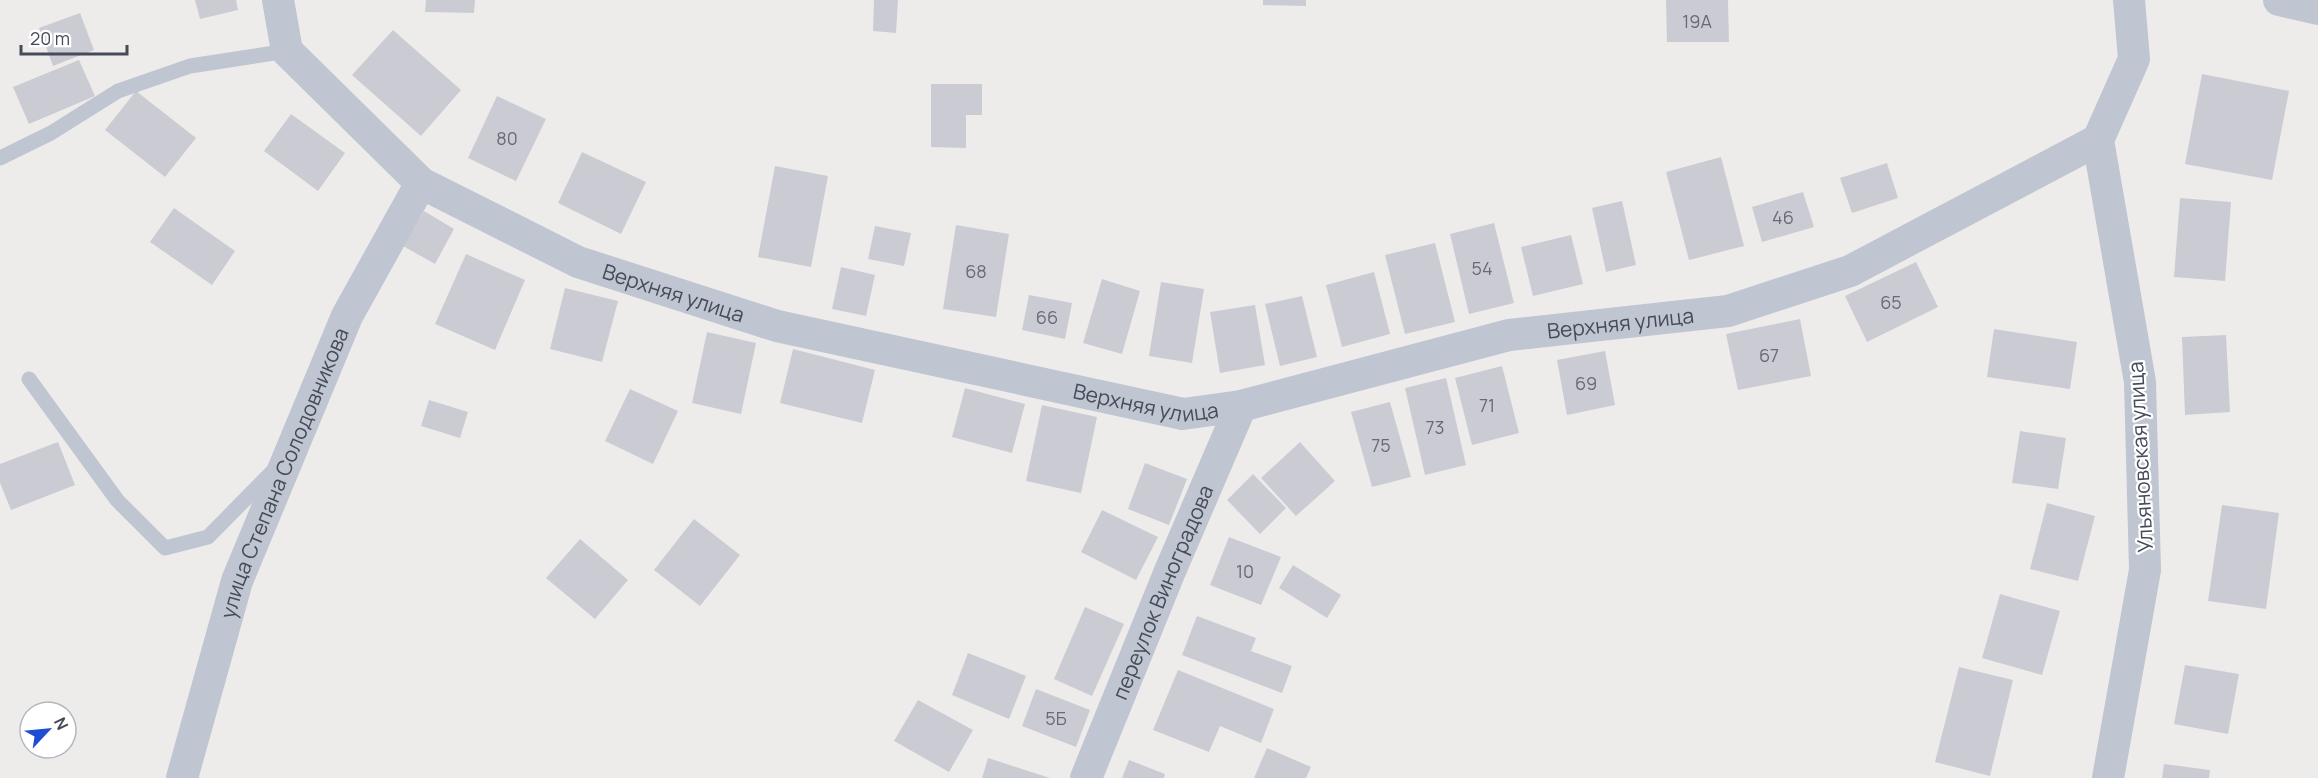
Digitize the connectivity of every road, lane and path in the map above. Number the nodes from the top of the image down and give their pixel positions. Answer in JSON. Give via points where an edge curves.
{"nodes":[{"id":1,"x":278,"y":0,"type":"edge"},
{"id":2,"x":2129,"y":0,"type":"edge"},
{"id":3,"x":2278,"y":0,"type":"edge"},
{"id":4,"x":2318,"y":9,"type":"edge"},
{"id":5,"x":287,"y":51,"type":"junction"},
{"id":6,"x":2098,"y":140,"type":"junction"},
{"id":7,"x":0,"y":158,"type":"edge"},
{"id":8,"x":421,"y":183,"type":"junction"},
{"id":9,"x":29,"y":379,"type":"dead end"},
{"id":10,"x":1241,"y":406,"type":"junction"},
{"id":11,"x":290,"y":453,"type":"junction"},
{"id":12,"x":182,"y":778,"type":"edge"},
{"id":13,"x":1086,"y":778,"type":"edge"},
{"id":14,"x":2109,"y":778,"type":"edge"}],
"edges":[{"from":1,"to":5,"type":"street"},
{"from":2,"to":6,"type":"street","via":[[2134,59]]},
{"from":3,"to":4,"type":"street"},
{"from":5,"to":7,"type":"lane","via":[[190,66],[118,91],[51,133]]},
{"from":5,"to":8,"type":"street","name":"Верхняя улица"},
{"from":6,"to":10,"type":"street","name":"Верхняя улица","via":[[1850,271],[1728,311],[1509,335]]},
{"from":6,"to":14,"type":"street","name":"Ульяновская улица","via":[[2140,382],[2145,559]]},
{"from":8,"to":10,"type":"street","name":"Верхняя улица","via":[[578,262],[777,326],[1183,414]]},
{"from":8,"to":11,"type":"street","name":"улица Степана Солодовникова","via":[[347,316]]},
{"from":9,"to":11,"type":"lane","via":[[117,500],[165,548],[208,537]]},
{"from":10,"to":13,"type":"street","name":"переулок Виноградова"},
{"from":11,"to":12,"type":"street","name":"улица Степана Солодовникова","via":[[237,581]]}]}
